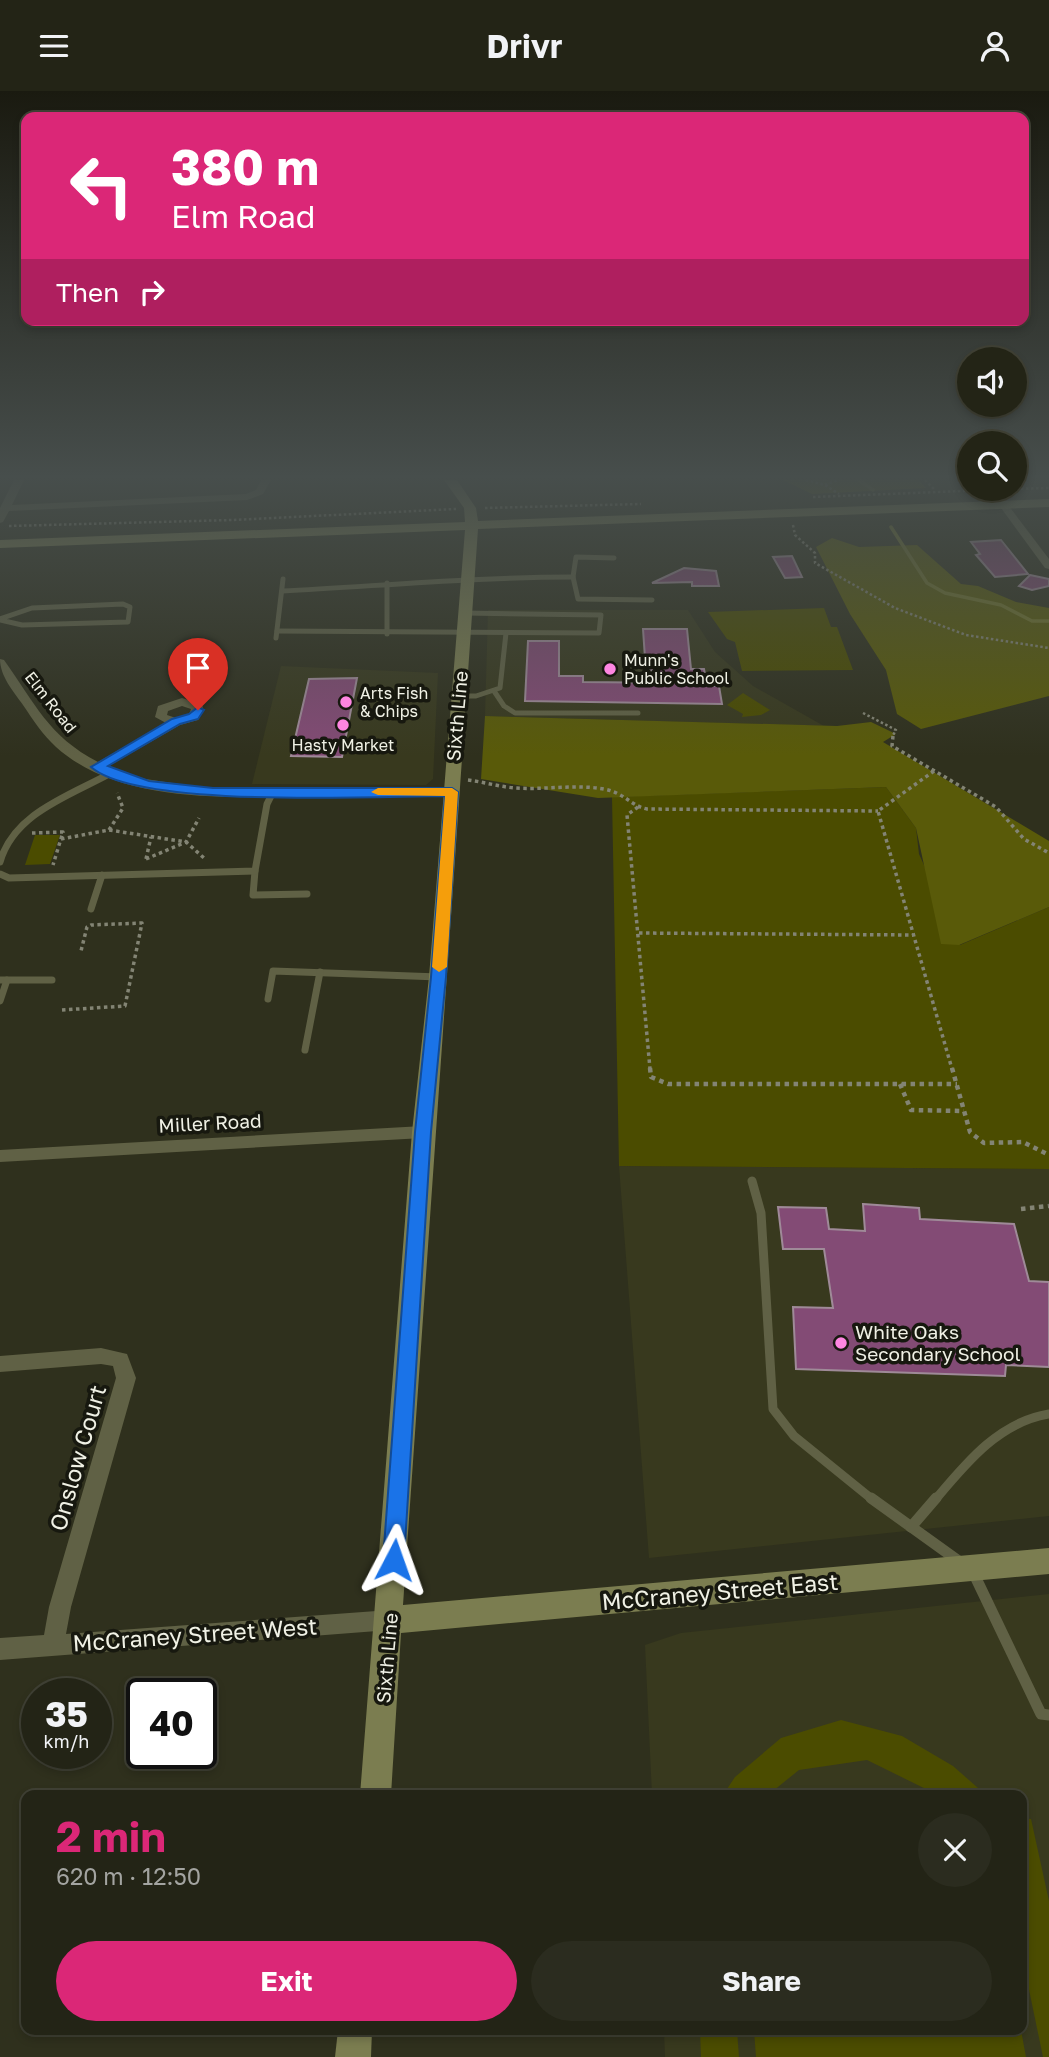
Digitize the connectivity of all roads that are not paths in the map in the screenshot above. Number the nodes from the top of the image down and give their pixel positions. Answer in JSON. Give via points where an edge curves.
{"nodes":[{"id":1,"x":469,"y":572,"type":"edge"},
{"id":2,"x":574,"y":572,"type":"edge"},
{"id":3,"x":573,"y":577,"type":"junction"},
{"id":4,"x":283,"y":579,"type":"dead end"},
{"id":5,"x":469,"y":579,"type":"junction"},
{"id":6,"x":387,"y":583,"type":"junction"},
{"id":7,"x":282,"y":591,"type":"junction"},
{"id":8,"x":652,"y":600,"type":"dead end"},
{"id":9,"x":465,"y":613,"type":"junction"},
{"id":10,"x":0,"y":620,"type":"edge"},
{"id":11,"x":464,"y":633,"type":"junction"},
{"id":12,"x":506,"y":633,"type":"junction"},
{"id":13,"x":387,"y":634,"type":"junction"},
{"id":14,"x":0,"y":662,"type":"edge"},
{"id":15,"x":494,"y":691,"type":"junction"},
{"id":16,"x":458,"y":696,"type":"junction"},
{"id":17,"x":638,"y":713,"type":"dead end"},
{"id":18,"x":176,"y":722,"type":"dead end"},
{"id":19,"x":98,"y":767,"type":"junction"},
{"id":20,"x":111,"y":773,"type":"junction"},
{"id":21,"x":451,"y":786,"type":"junction"},
{"id":22,"x":273,"y":792,"type":"junction"},
{"id":23,"x":0,"y":862,"type":"edge"},
{"id":24,"x":255,"y":871,"type":"junction"},
{"id":25,"x":0,"y":874,"type":"edge"},
{"id":26,"x":102,"y":875,"type":"junction"},
{"id":27,"x":307,"y":894,"type":"dead end"},
{"id":28,"x":91,"y":909,"type":"dead end"},
{"id":29,"x":320,"y":972,"type":"junction"},
{"id":30,"x":439,"y":977,"type":"junction"},
{"id":31,"x":4,"y":980,"type":"edge"},
{"id":32,"x":52,"y":981,"type":"dead end"},
{"id":33,"x":268,"y":999,"type":"dead end"},
{"id":34,"x":0,"y":1001,"type":"edge"},
{"id":35,"x":305,"y":1050,"type":"dead end"},
{"id":36,"x":423,"y":1132,"type":"junction"},
{"id":37,"x":0,"y":1156,"type":"edge"},
{"id":38,"x":752,"y":1181,"type":"dead end"},
{"id":39,"x":0,"y":1364,"type":"edge"},
{"id":40,"x":1049,"y":1413,"type":"edge"},
{"id":41,"x":911,"y":1527,"type":"junction"},
{"id":42,"x":1049,"y":1561,"type":"edge"},
{"id":43,"x":972,"y":1570,"type":"junction"},
{"id":44,"x":390,"y":1620,"type":"junction"},
{"id":45,"x":53,"y":1645,"type":"junction"},
{"id":46,"x":0,"y":1649,"type":"edge"},
{"id":47,"x":1049,"y":1715,"type":"edge"},
{"id":48,"x":375,"y":1790,"type":"edge"},
{"id":49,"x":355,"y":2035,"type":"edge"},
{"id":50,"x":353,"y":2057,"type":"edge"}],
"edges":[{"from":1,"to":5,"type":"street","name":"Sixth Line"},
{"from":2,"to":3,"type":"lane"},
{"from":3,"to":5,"type":"lane"},
{"from":3,"to":8,"type":"lane","via":[[578,599]]},
{"from":4,"to":7,"type":"lane"},
{"from":5,"to":6,"type":"lane"},
{"from":5,"to":9,"type":"street","name":"Sixth Line"},
{"from":6,"to":7,"type":"lane"},
{"from":6,"to":13,"type":"lane"},
{"from":7,"to":13,"type":"lane","via":[[276,634]]},
{"from":9,"to":11,"type":"street","name":"Sixth Line"},
{"from":9,"to":12,"type":"lane","via":[[601,615],[599,633]]},
{"from":10,"to":10,"type":"lane","via":[[22,625],[128,622],[130,607],[33,608]]},
{"from":11,"to":12,"type":"lane"},
{"from":11,"to":13,"type":"lane"},
{"from":11,"to":16,"type":"street","name":"Sixth Line"},
{"from":12,"to":15,"type":"lane","via":[[500,688]]},
{"from":14,"to":19,"type":"street","name":"Elm Road","via":[[49,733],[72,754]]},
{"from":15,"to":16,"type":"lane"},
{"from":15,"to":17,"type":"lane","via":[[515,713]]},
{"from":16,"to":21,"type":"street","name":"Sixth Line"},
{"from":18,"to":19,"type":"street"},
{"from":19,"to":20,"type":"street","name":"Elm Road"},
{"from":20,"to":22,"type":"street","name":"Elm Road","via":[[146,785]]},
{"from":20,"to":23,"type":"lane","via":[[22,823]]},
{"from":21,"to":22,"type":"street","name":"Elm Road"},
{"from":21,"to":30,"type":"street","name":"Sixth Line"},
{"from":22,"to":24,"type":"lane"},
{"from":24,"to":26,"type":"lane"},
{"from":24,"to":27,"type":"lane","via":[[254,895]]},
{"from":25,"to":26,"type":"lane","via":[[9,878]]},
{"from":26,"to":28,"type":"lane"},
{"from":29,"to":30,"type":"lane"},
{"from":29,"to":33,"type":"lane","via":[[273,971]]},
{"from":29,"to":35,"type":"lane"},
{"from":30,"to":36,"type":"street","name":"Sixth Line"},
{"from":31,"to":32,"type":"lane"},
{"from":31,"to":34,"type":"lane"},
{"from":36,"to":37,"type":"street","name":"Miller Road"},
{"from":36,"to":44,"type":"street","name":"Sixth Line"},
{"from":38,"to":41,"type":"lane","via":[[761,1213],[773,1409],[794,1436]]},
{"from":39,"to":45,"type":"street","name":"Onslow Court","via":[[101,1356],[120,1360],[126,1378]]},
{"from":40,"to":41,"type":"lane","via":[[1034,1413],[998,1434]]},
{"from":41,"to":43,"type":"lane"},
{"from":42,"to":43,"type":"street","name":"McCraney Street East"},
{"from":43,"to":44,"type":"street","name":"McCraney Street East"},
{"from":43,"to":47,"type":"lane","via":[[1041,1714]]},
{"from":44,"to":45,"type":"street","name":"McCraney Street West"},
{"from":44,"to":48,"type":"street","name":"Sixth Line"},
{"from":45,"to":46,"type":"street","name":"McCraney Street West"},
{"from":49,"to":50,"type":"street"}]}
